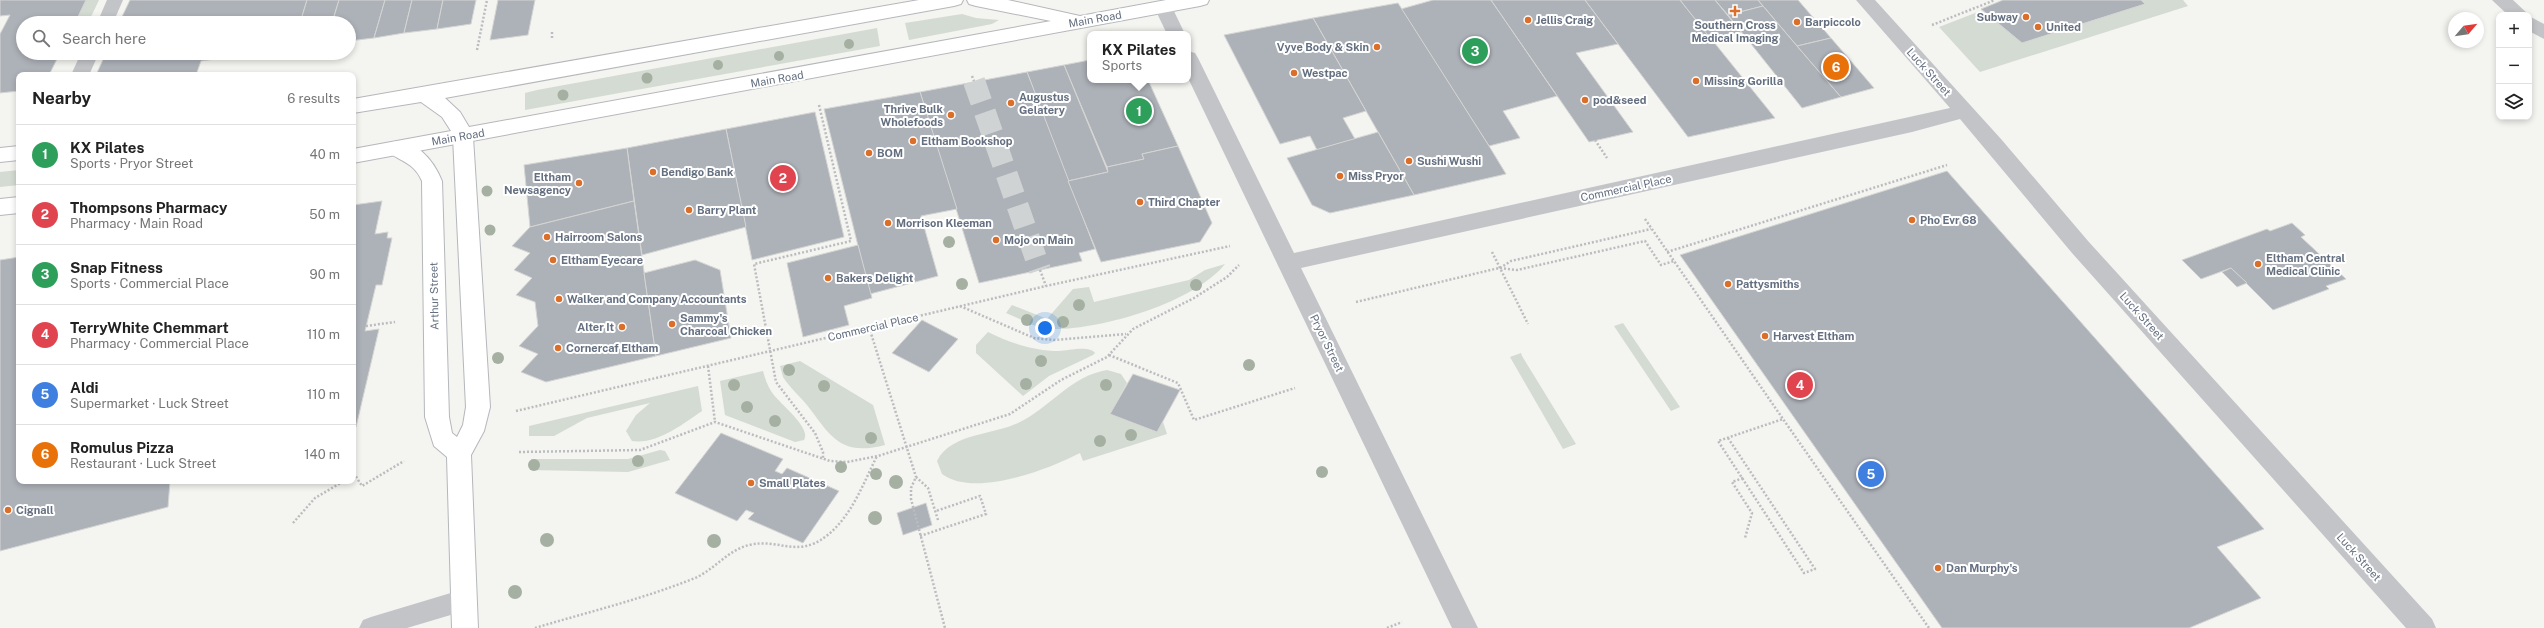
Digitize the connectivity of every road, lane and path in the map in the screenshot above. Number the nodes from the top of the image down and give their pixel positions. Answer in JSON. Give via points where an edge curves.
{"nodes":[{"id":1,"x":116,"y":0,"type":"edge"},
{"id":2,"x":487,"y":0,"type":"edge"},
{"id":3,"x":954,"y":0,"type":"edge"},
{"id":4,"x":976,"y":0,"type":"edge"},
{"id":5,"x":1200,"y":0,"type":"edge"},
{"id":6,"x":1865,"y":0,"type":"edge"},
{"id":7,"x":1995,"y":0,"type":"edge"},
{"id":8,"x":2501,"y":0,"type":"edge"},
{"id":9,"x":1163,"y":7,"type":"junction"},
{"id":10,"x":2516,"y":12,"type":"edge"},
{"id":11,"x":108,"y":16,"type":"edge"},
{"id":12,"x":1086,"y":21,"type":"junction"},
{"id":13,"x":2532,"y":24,"type":"edge"},
{"id":14,"x":1931,"y":25,"type":"dead end"},
{"id":15,"x":1175,"y":31,"type":"edge"},
{"id":16,"x":552,"y":32,"type":"dead end"},
{"id":17,"x":2544,"y":33,"type":"edge"},
{"id":18,"x":552,"y":38,"type":"dead end"},
{"id":19,"x":477,"y":50,"type":"dead end"},
{"id":20,"x":87,"y":60,"type":"edge"},
{"id":21,"x":1191,"y":64,"type":"edge"},
{"id":22,"x":81,"y":72,"type":"edge"},
{"id":23,"x":972,"y":76,"type":"dead end"},
{"id":24,"x":974,"y":81,"type":"tunnel mouth"},
{"id":25,"x":424,"y":95,"type":"junction"},
{"id":26,"x":819,"y":105,"type":"dead end"},
{"id":27,"x":356,"y":106,"type":"edge"},
{"id":28,"x":1965,"y":111,"type":"junction"},
{"id":29,"x":463,"y":136,"type":"junction"},
{"id":30,"x":1596,"y":140,"type":"dead end"},
{"id":31,"x":396,"y":148,"type":"junction"},
{"id":32,"x":16,"y":152,"type":"edge"},
{"id":33,"x":0,"y":155,"type":"edge"},
{"id":34,"x":356,"y":155,"type":"edge"},
{"id":35,"x":1608,"y":159,"type":"dead end"},
{"id":36,"x":1947,"y":164,"type":"dead end"},
{"id":37,"x":16,"y":204,"type":"edge"},
{"id":38,"x":0,"y":207,"type":"edge"},
{"id":39,"x":1230,"y":246,"type":"dead end"},
{"id":40,"x":1667,"y":252,"type":"junction"},
{"id":41,"x":1495,"y":259,"type":"dead end"},
{"id":42,"x":1674,"y":261,"type":"junction"},
{"id":43,"x":1287,"y":263,"type":"junction"},
{"id":44,"x":1239,"y":265,"type":"dead end"},
{"id":45,"x":1499,"y":268,"type":"junction"},
{"id":46,"x":1040,"y":270,"type":"tunnel mouth"},
{"id":47,"x":1046,"y":286,"type":"junction"},
{"id":48,"x":1356,"y":302,"type":"dead end"},
{"id":49,"x":960,"y":306,"type":"junction"},
{"id":50,"x":395,"y":322,"type":"dead end"},
{"id":51,"x":1528,"y":324,"type":"dead end"},
{"id":52,"x":366,"y":326,"type":"dead end"},
{"id":53,"x":870,"y":327,"type":"junction"},
{"id":54,"x":1126,"y":334,"type":"junction"},
{"id":55,"x":769,"y":351,"type":"junction"},
{"id":56,"x":1109,"y":356,"type":"junction"},
{"id":57,"x":708,"y":366,"type":"junction"},
{"id":58,"x":1295,"y":388,"type":"dead end"},
{"id":59,"x":516,"y":412,"type":"dead end"},
{"id":60,"x":1783,"y":419,"type":"junction"},
{"id":61,"x":715,"y":422,"type":"junction"},
{"id":62,"x":1728,"y":438,"type":"junction"},
{"id":63,"x":908,"y":447,"type":"junction"},
{"id":64,"x":459,"y":452,"type":"junction"},
{"id":65,"x":519,"y":452,"type":"dead end"},
{"id":66,"x":878,"y":456,"type":"junction"},
{"id":67,"x":823,"y":460,"type":"junction"},
{"id":68,"x":404,"y":461,"type":"dead end"},
{"id":69,"x":356,"y":477,"type":"edge"},
{"id":70,"x":916,"y":477,"type":"junction"},
{"id":71,"x":1742,"y":478,"type":"junction"},
{"id":72,"x":339,"y":484,"type":"edge"},
{"id":73,"x":936,"y":512,"type":"junction"},
{"id":74,"x":938,"y":520,"type":"dead end"},
{"id":75,"x":293,"y":524,"type":"dead end"},
{"id":76,"x":920,"y":536,"type":"junction"},
{"id":77,"x":1745,"y":538,"type":"dead end"},
{"id":78,"x":464,"y":600,"type":"junction"},
{"id":79,"x":1402,"y":622,"type":"dead end"},
{"id":80,"x":370,"y":628,"type":"edge"},
{"id":81,"x":465,"y":628,"type":"edge"},
{"id":82,"x":535,"y":628,"type":"edge"},
{"id":83,"x":945,"y":628,"type":"edge"},
{"id":84,"x":1387,"y":628,"type":"edge"},
{"id":85,"x":1465,"y":628,"type":"edge"},
{"id":86,"x":1929,"y":628,"type":"edge"},
{"id":87,"x":2423,"y":628,"type":"edge"}],
"edges":[{"from":1,"to":11,"type":"lane"},
{"from":2,"to":19,"type":"path"},
{"from":3,"to":25,"type":"main road"},
{"from":4,"to":12,"type":"main road"},
{"from":5,"to":9,"type":"main road","name":"Main Road"},
{"from":6,"to":28,"type":"street","name":"Luck Street"},
{"from":7,"to":14,"type":"path"},
{"from":8,"to":10,"type":"street"},
{"from":9,"to":12,"type":"main road","name":"Main Road"},
{"from":9,"to":15,"type":"street"},
{"from":12,"to":29,"type":"main road","name":"Main Road"},
{"from":13,"to":17,"type":"street"},
{"from":16,"to":18,"type":"path"},
{"from":20,"to":22,"type":"lane"},
{"from":21,"to":43,"type":"street","name":"Pryor Street"},
{"from":23,"to":24,"type":"path"},
{"from":25,"to":27,"type":"main road"},
{"from":25,"to":29,"type":"main road","via":[[440,102],[452,112]]},
{"from":26,"to":55,"type":"path","via":[[850,240],[754,264]]},
{"from":28,"to":43,"type":"street","name":"Commercial Place","via":[[1912,125]]},
{"from":28,"to":87,"type":"street","name":"Luck Street","via":[[2080,247]]},
{"from":29,"to":31,"type":"main road","name":"Main Road"},
{"from":29,"to":64,"type":"main road","via":[[478,407],[474,431]]},
{"from":30,"to":35,"type":"path"},
{"from":31,"to":34,"type":"main road","name":"Main Road"},
{"from":31,"to":64,"type":"main road","name":"Arthur Street","via":[[411,153],[422,161],[432,181],[437,417],[442,439]]},
{"from":32,"to":33,"type":"main road"},
{"from":36,"to":40,"type":"path"},
{"from":37,"to":38,"type":"main road"},
{"from":39,"to":47,"type":"path","name":"Commercial Place"},
{"from":40,"to":42,"type":"path"},
{"from":40,"to":45,"type":"path","via":[[1652,230],[1511,261]]},
{"from":41,"to":45,"type":"path"},
{"from":42,"to":45,"type":"path","via":[[1661,264],[1645,240],[1517,270]]},
{"from":42,"to":60,"type":"path"},
{"from":43,"to":85,"type":"street","name":"Pryor Street"},
{"from":44,"to":54,"type":"path","via":[[1227,277],[1194,298]]},
{"from":45,"to":48,"type":"path"},
{"from":45,"to":51,"type":"path"},
{"from":46,"to":47,"type":"path"},
{"from":47,"to":49,"type":"path","name":"Commercial Place"},
{"from":49,"to":53,"type":"path","name":"Commercial Place"},
{"from":49,"to":54,"type":"path","via":[[1034,338],[1054,340]]},
{"from":50,"to":52,"type":"path"},
{"from":53,"to":55,"type":"path","name":"Commercial Place"},
{"from":53,"to":63,"type":"path"},
{"from":54,"to":56,"type":"path"},
{"from":55,"to":57,"type":"path","name":"Commercial Place"},
{"from":55,"to":67,"type":"path","via":[[776,382],[815,433],[823,452]]},
{"from":56,"to":58,"type":"path","via":[[1178,383],[1194,420]]},
{"from":56,"to":63,"type":"path","via":[[1061,380],[1010,414]]},
{"from":57,"to":59,"type":"path","name":"Commercial Place"},
{"from":57,"to":61,"type":"path"},
{"from":60,"to":62,"type":"path"},
{"from":60,"to":86,"type":"path"},
{"from":61,"to":65,"type":"path","via":[[698,426],[660,444],[640,450]]},
{"from":61,"to":67,"type":"path"},
{"from":62,"to":71,"type":"path","via":[[1718,441]]},
{"from":62,"to":71,"type":"path","via":[[1815,569],[1804,573]]},
{"from":63,"to":66,"type":"path"},
{"from":63,"to":70,"type":"path"},
{"from":64,"to":78,"type":"main road"},
{"from":66,"to":67,"type":"path","via":[[847,462]]},
{"from":66,"to":82,"type":"path","via":[[846,514],[833,530],[816,543],[798,549],[764,544],[745,546],[696,577]]},
{"from":68,"to":69,"type":"path","via":[[362,486]]},
{"from":70,"to":73,"type":"path","via":[[928,488]]},
{"from":70,"to":76,"type":"path","via":[[911,488],[911,499]]},
{"from":71,"to":77,"type":"path","via":[[1732,482],[1752,513]]},
{"from":72,"to":75,"type":"path","via":[[315,498]]},
{"from":73,"to":74,"type":"path"},
{"from":73,"to":76,"type":"path","via":[[980,496],[986,514]]},
{"from":76,"to":83,"type":"path"},
{"from":78,"to":80,"type":"lane"},
{"from":78,"to":81,"type":"main road"},
{"from":79,"to":84,"type":"path"}]}
